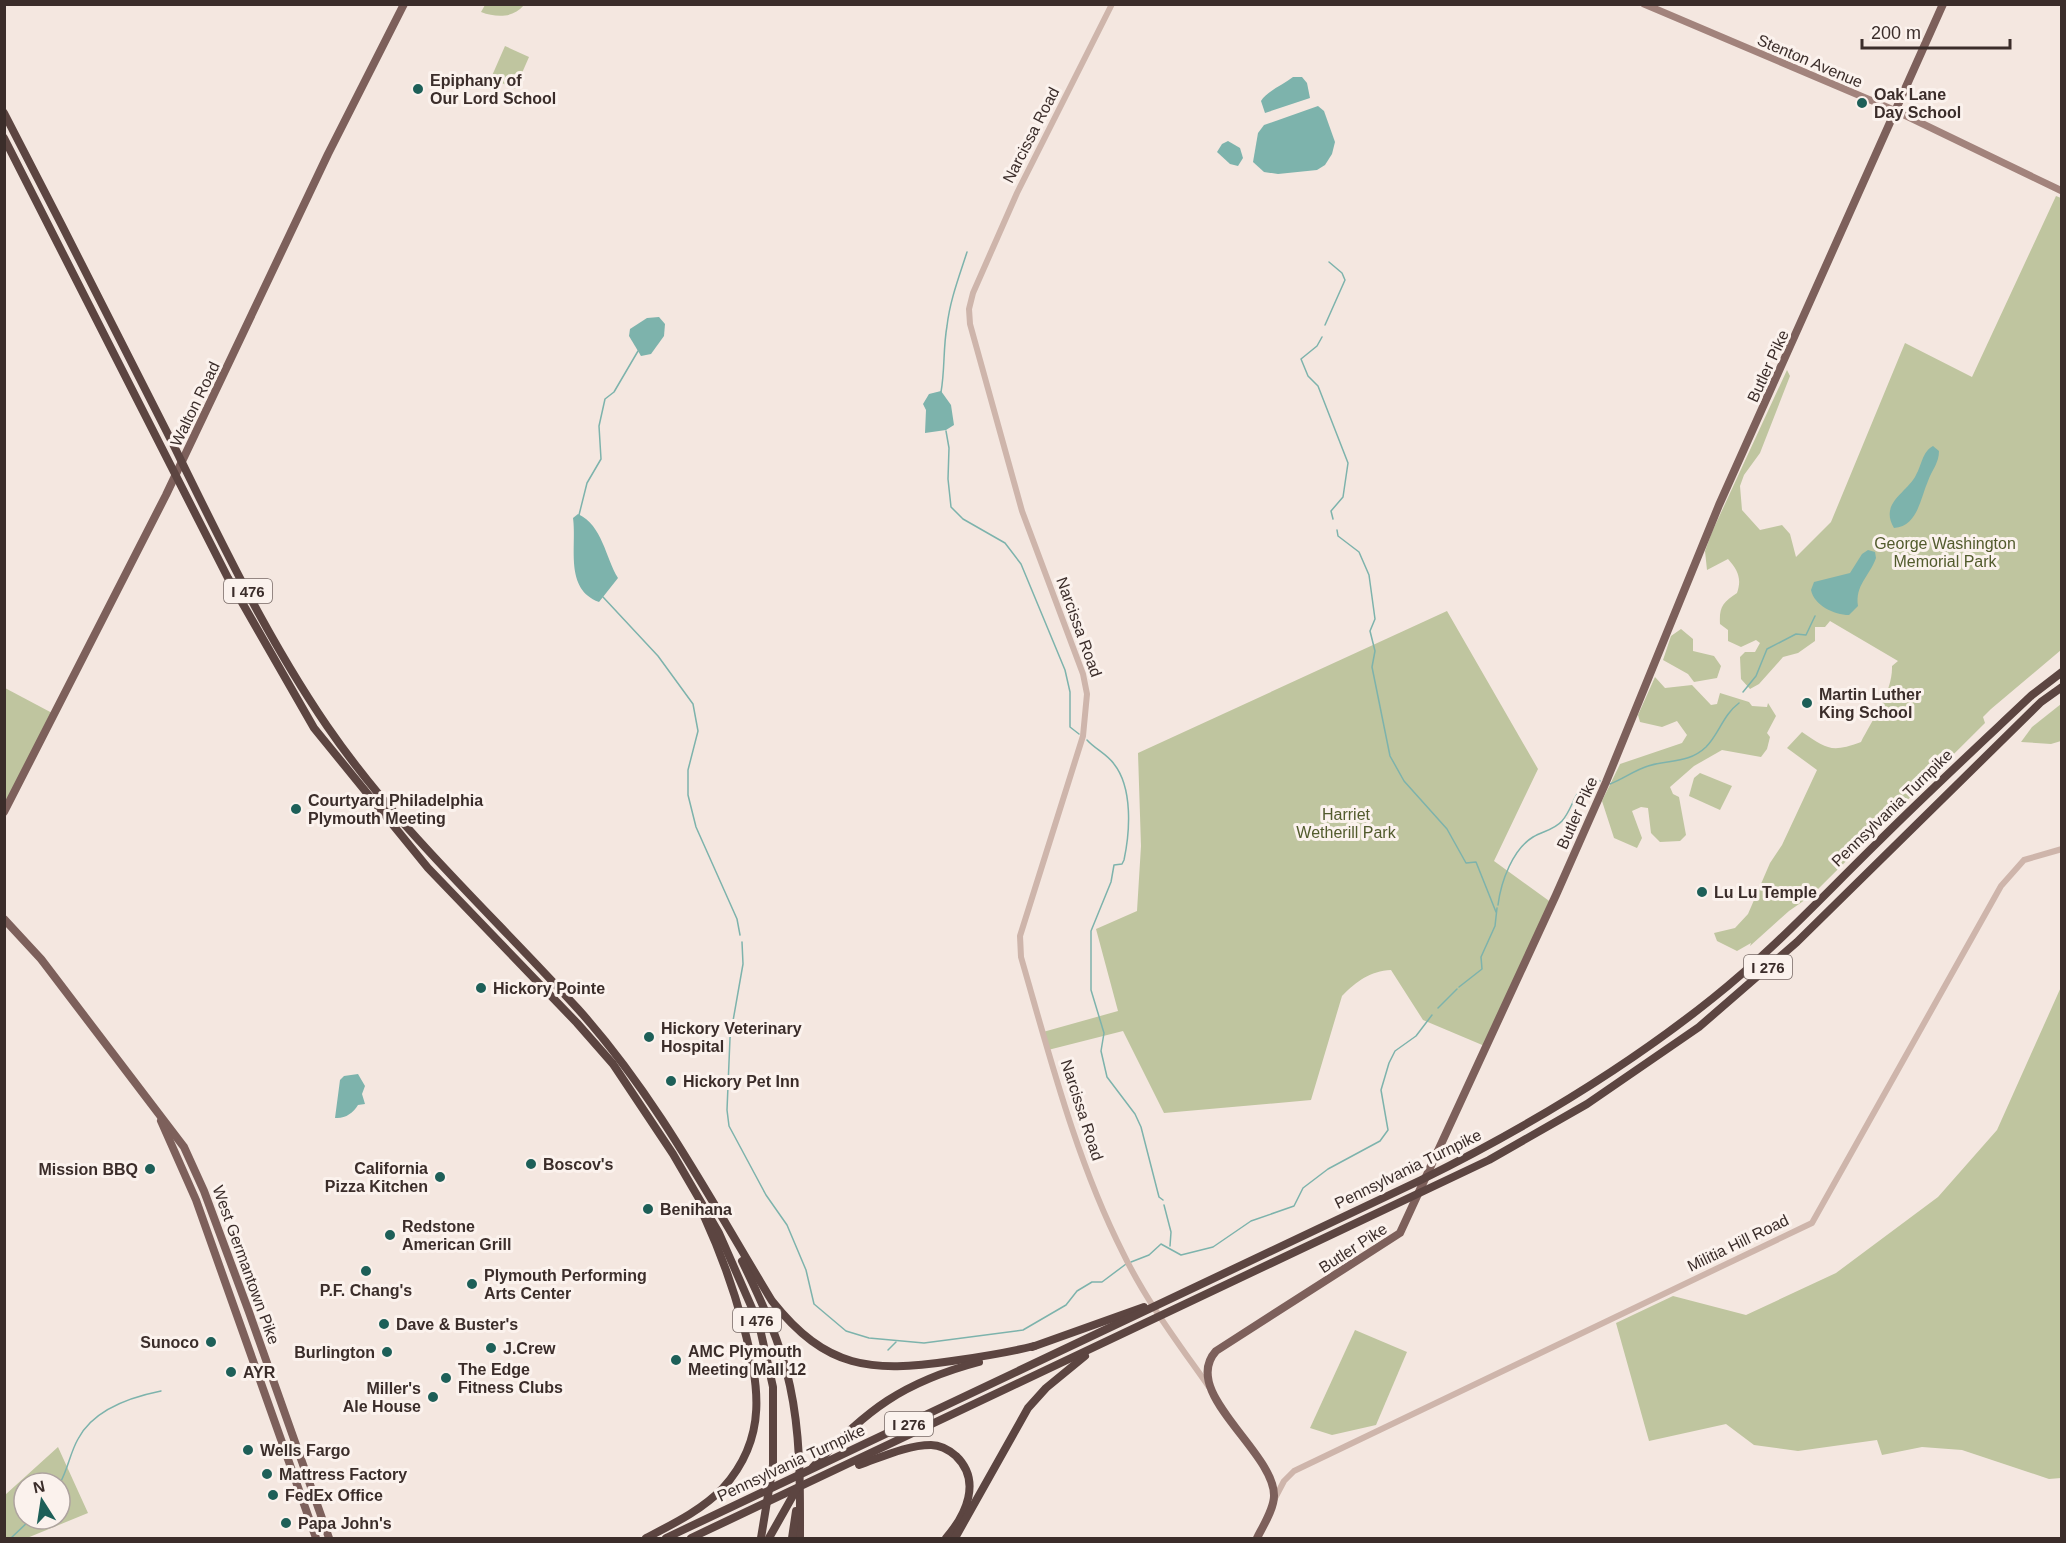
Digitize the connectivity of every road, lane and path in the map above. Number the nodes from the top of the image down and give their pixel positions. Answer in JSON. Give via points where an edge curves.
{"nodes":[{"id":1,"x":404,"y":4,"type":"edge"},
{"id":2,"x":1112,"y":4,"type":"edge"},
{"id":3,"x":1644,"y":4,"type":"edge"},
{"id":4,"x":1943,"y":4,"type":"edge"},
{"id":5,"x":1896,"y":111,"type":"junction"},
{"id":6,"x":4,"y":113,"type":"edge"},
{"id":7,"x":4,"y":138,"type":"edge"},
{"id":8,"x":2061,"y":191,"type":"edge"},
{"id":9,"x":2061,"y":672,"type":"edge"},
{"id":10,"x":2061,"y":687,"type":"edge"},
{"id":11,"x":4,"y":812,"type":"edge"},
{"id":12,"x":2061,"y":849,"type":"edge"},
{"id":13,"x":4,"y":918,"type":"edge"},
{"id":14,"x":156,"y":1112,"type":"junction"},
{"id":15,"x":673,"y":1154,"type":"junction"},
{"id":16,"x":727,"y":1228,"type":"junction"},
{"id":17,"x":1154,"y":1305,"type":"junction"},
{"id":18,"x":1034,"y":1346,"type":"junction"},
{"id":19,"x":1097,"y":1347,"type":"junction"},
{"id":20,"x":1212,"y":1393,"type":"junction"},
{"id":21,"x":827,"y":1475,"type":"junction"},
{"id":22,"x":1273,"y":1502,"type":"junction"},
{"id":23,"x":796,"y":1535,"type":"edge"},
{"id":24,"x":316,"y":1539,"type":"edge"},
{"id":25,"x":329,"y":1539,"type":"edge"},
{"id":26,"x":646,"y":1539,"type":"edge"},
{"id":27,"x":666,"y":1539,"type":"edge"},
{"id":28,"x":691,"y":1539,"type":"edge"},
{"id":29,"x":760,"y":1539,"type":"edge"},
{"id":30,"x":769,"y":1539,"type":"edge"},
{"id":31,"x":946,"y":1539,"type":"edge"},
{"id":32,"x":955,"y":1539,"type":"edge"},
{"id":33,"x":1257,"y":1539,"type":"edge"}],
"edges":[{"from":1,"to":11,"type":"main road","name":"Walton Road","via":[[332,144],[168,491]]},
{"from":2,"to":20,"type":"street","name":"Narcissa Road","via":[[1017,193],[973,293],[970,324],[1022,511],[1087,694],[1083,736],[1020,936],[1019,951],[1073,1132],[1128,1263]]},
{"from":3,"to":5,"type":"main road","name":"Stenton Avenue"},
{"from":4,"to":5,"type":"main road","name":"Butler Pike"},
{"from":5,"to":8,"type":"main road","name":"Stenton Avenue"},
{"from":5,"to":20,"type":"main road","name":"Butler Pike","via":[[1719,505],[1606,782],[1400,1233],[1216,1351],[1207,1371]]},
{"from":6,"to":16,"type":"highway","number":"I 476","via":[[211,522],[301,686],[390,807],[586,1018],[660,1114]]},
{"from":7,"to":15,"type":"highway","number":"I 476","via":[[228,578],[314,728],[428,868],[613,1064]]},
{"from":9,"to":17,"type":"highway","name":"Pennsylvania Turnpike","number":"I 276","via":[[2032,695],[1781,939],[1657,1042],[1508,1136]]},
{"from":10,"to":19,"type":"highway","name":"Pennsylvania Turnpike","number":"I 276","via":[[2041,702],[1797,942],[1699,1028],[1587,1104],[1489,1160]]},
{"from":12,"to":22,"type":"street","name":"Militia Hill Road","via":[[2024,860],[2001,886],[1812,1223],[1294,1471]]},
{"from":13,"to":14,"type":"main road","name":"West Germantown Pike","via":[[41,959]]},
{"from":14,"to":24,"type":"main road","name":"West Germantown Pike","via":[[186,1174]]},
{"from":14,"to":25,"type":"main road","name":"West Germantown Pike","via":[[179,1138],[201,1184]]},
{"from":15,"to":26,"type":"highway","via":[[727,1270],[751,1354],[758,1398],[749,1447],[723,1487],[698,1509]]},
{"from":15,"to":29,"type":"highway","number":"I 476","via":[[719,1233],[759,1324],[773,1387],[773,1465]]},
{"from":16,"to":18,"type":"highway","via":[[790,1323],[836,1355],[898,1368]]},
{"from":16,"to":23,"type":"highway","number":"I 476","via":[[762,1304],[785,1369],[802,1482]]},
{"from":17,"to":18,"type":"highway"},
{"from":17,"to":27,"type":"highway","name":"Pennsylvania Turnpike","number":"I 276"},
{"from":18,"to":30,"type":"highway","via":[[921,1380],[869,1412],[808,1473]]},
{"from":19,"to":21,"type":"highway","name":"Pennsylvania Turnpike","number":"I 276"},
{"from":19,"to":32,"type":"highway","via":[[1046,1388],[1028,1408]]},
{"from":20,"to":22,"type":"main road","name":"Butler Pike","via":[[1266,1470],[1273,1486]]},
{"from":21,"to":28,"type":"highway","name":"Pennsylvania Turnpike","number":"I 276"},
{"from":21,"to":31,"type":"highway","via":[[910,1448],[943,1448],[965,1467],[970,1484],[966,1507]]},
{"from":22,"to":33,"type":"main road"}]}
